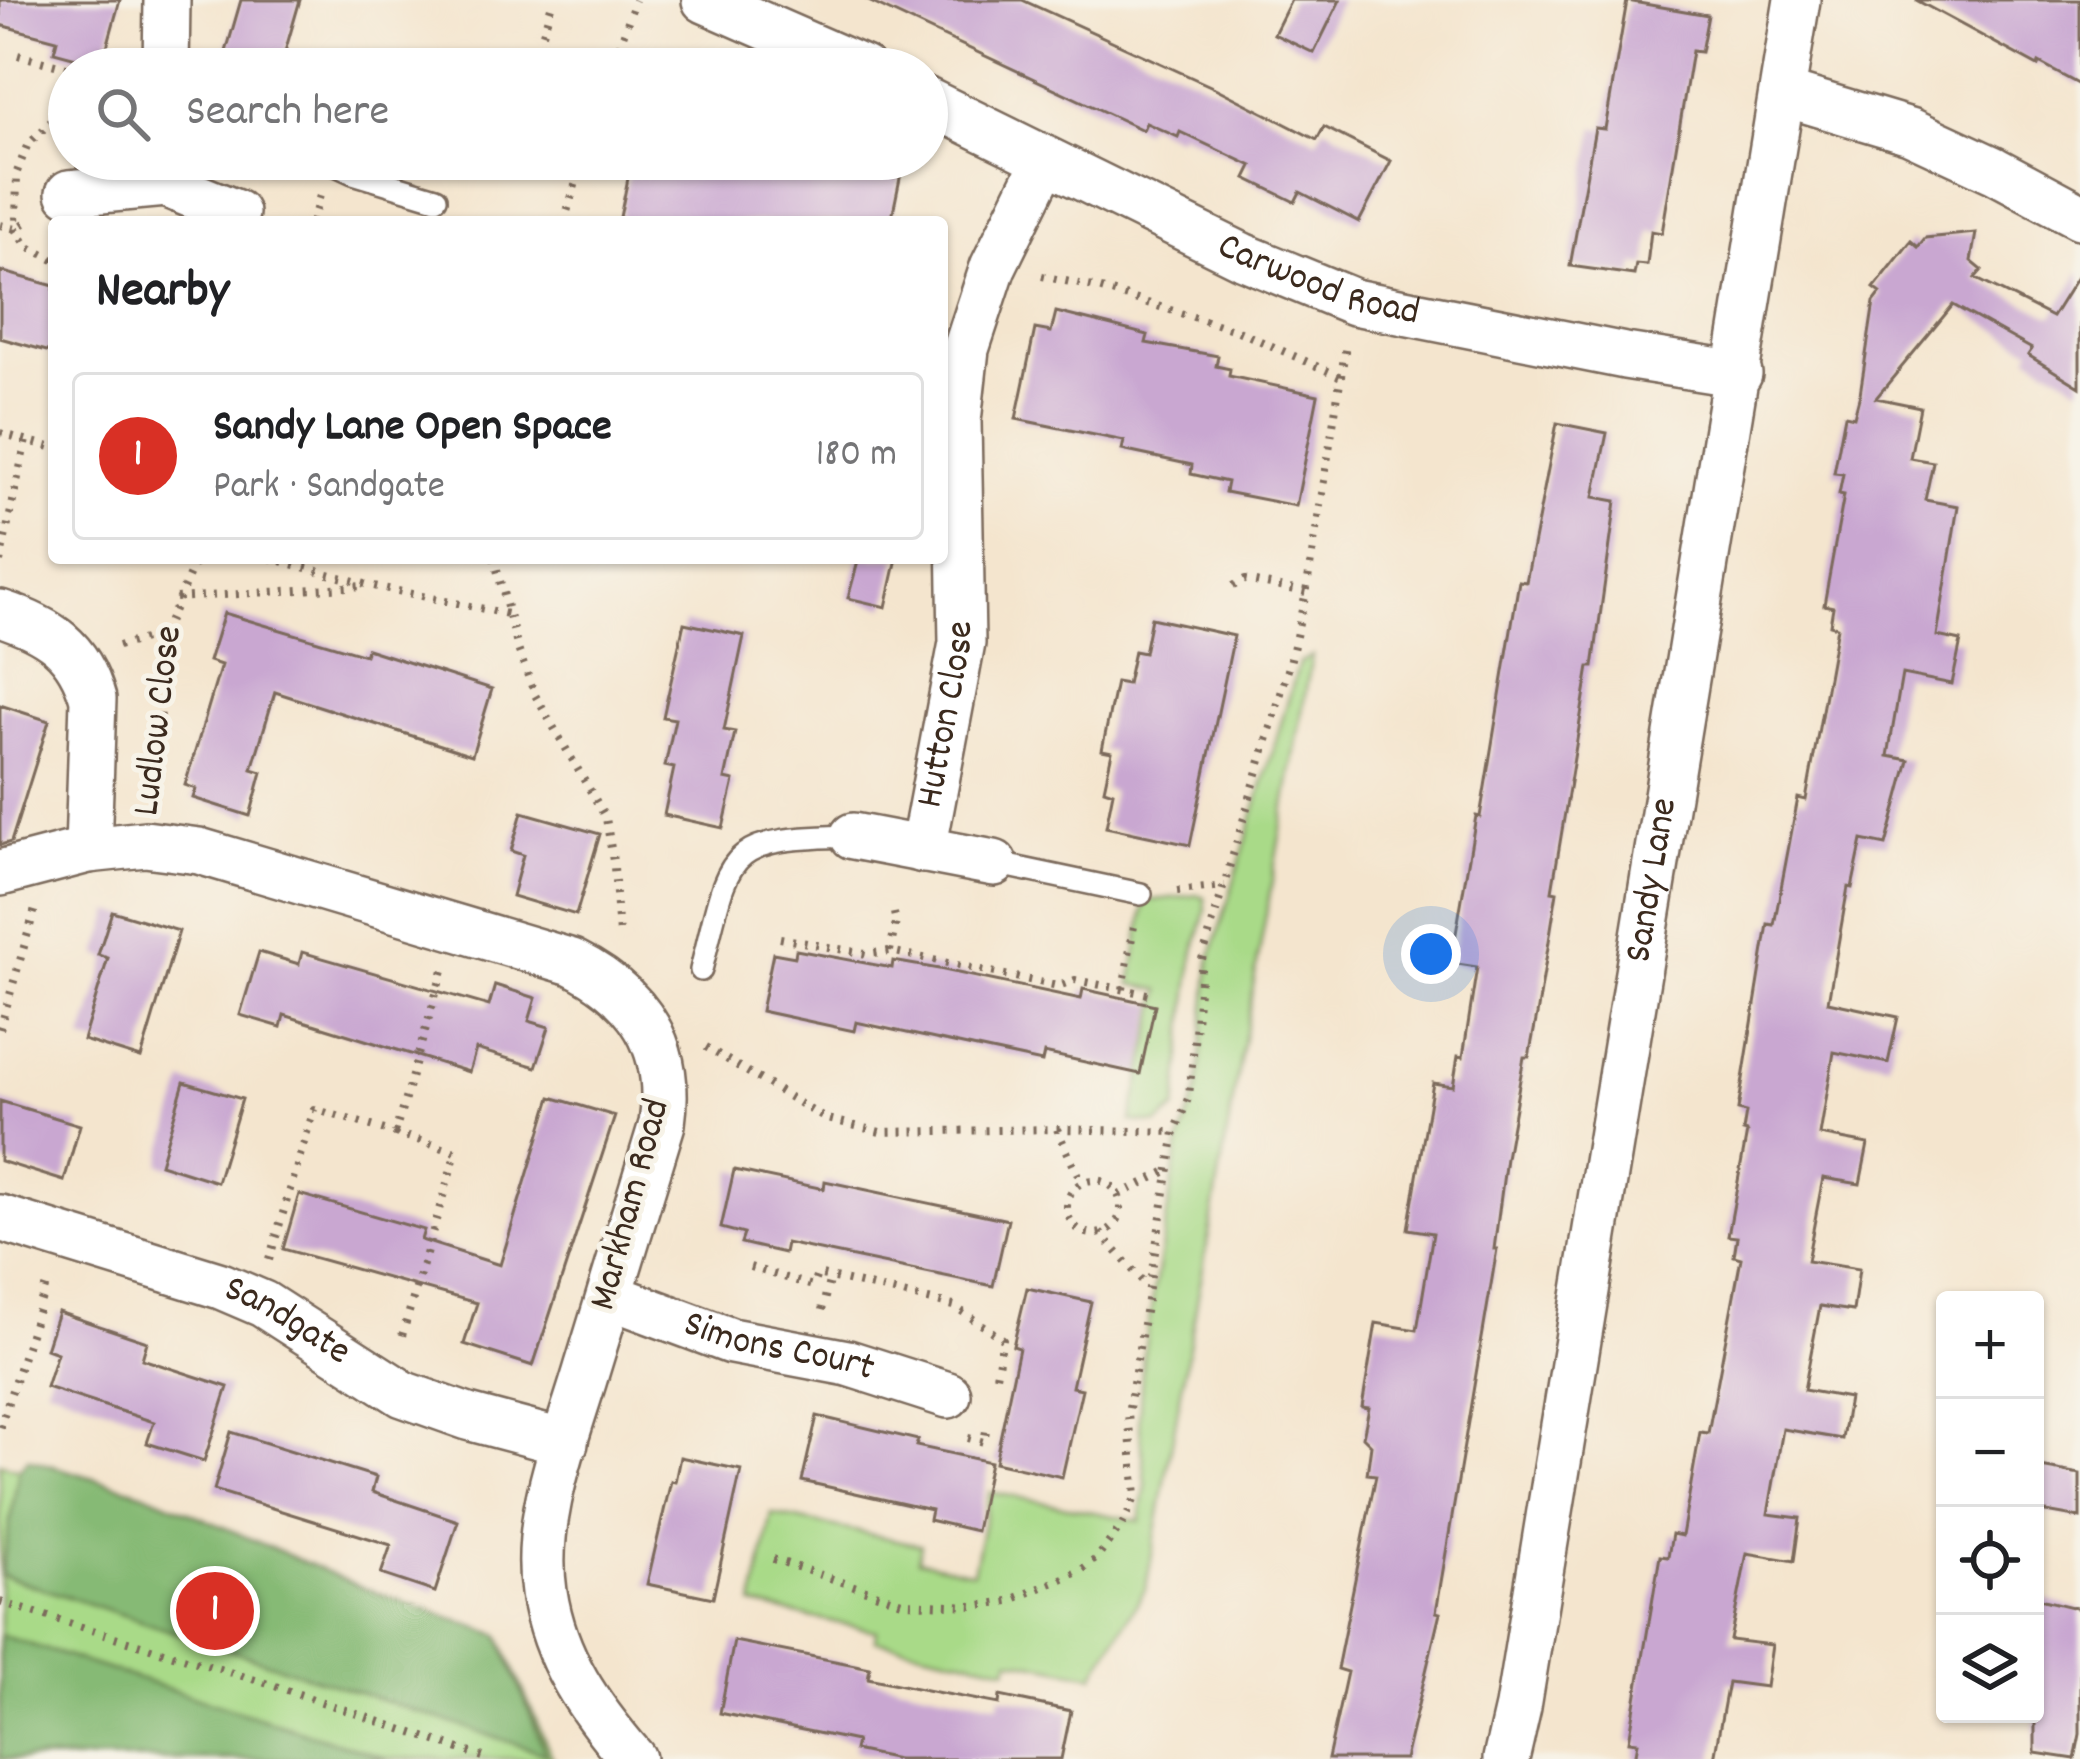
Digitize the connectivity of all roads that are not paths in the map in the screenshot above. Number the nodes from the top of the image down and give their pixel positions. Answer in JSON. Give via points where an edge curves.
{"nodes":[{"id":1,"x":167,"y":0,"type":"edge"},
{"id":2,"x":705,"y":0,"type":"edge"},
{"id":3,"x":1798,"y":0,"type":"edge"},
{"id":4,"x":166,"y":48,"type":"edge"},
{"id":5,"x":815,"y":48,"type":"edge"},
{"id":6,"x":1783,"y":93,"type":"junction"},
{"id":7,"x":948,"y":111,"type":"edge"},
{"id":8,"x":1045,"y":161,"type":"junction"},
{"id":9,"x":128,"y":180,"type":"edge"},
{"id":10,"x":179,"y":180,"type":"edge"},
{"id":11,"x":376,"y":180,"type":"edge"},
{"id":12,"x":69,"y":193,"type":"dead end"},
{"id":13,"x":436,"y":198,"type":"dead end"},
{"id":14,"x":236,"y":213,"type":"dead end"},
{"id":15,"x":2080,"y":216,"type":"edge"},
{"id":16,"x":952,"y":366,"type":"edge"},
{"id":17,"x":1739,"y":374,"type":"junction"},
{"id":18,"x":0,"y":613,"type":"edge"},
{"id":19,"x":853,"y":836,"type":"joint"},
{"id":20,"x":88,"y":850,"type":"junction"},
{"id":21,"x":923,"y":850,"type":"junction"},
{"id":22,"x":994,"y":863,"type":"joint"},
{"id":23,"x":0,"y":873,"type":"edge"},
{"id":24,"x":1141,"y":894,"type":"road end"},
{"id":25,"x":701,"y":970,"type":"dead end"},
{"id":26,"x":0,"y":1217,"type":"edge"},
{"id":27,"x":610,"y":1296,"type":"junction"},
{"id":28,"x":949,"y":1395,"type":"dead end"},
{"id":29,"x":565,"y":1442,"type":"junction"},
{"id":30,"x":633,"y":1759,"type":"edge"},
{"id":31,"x":1506,"y":1759,"type":"edge"}],
"edges":[{"from":1,"to":4,"type":"street"},
{"from":2,"to":5,"type":"street"},
{"from":3,"to":6,"type":"street","name":"Sandy Lane"},
{"from":6,"to":15,"type":"street","via":[[1910,131]]},
{"from":6,"to":17,"type":"street","name":"Sandy Lane"},
{"from":7,"to":8,"type":"street","name":"Carwood Road"},
{"from":8,"to":16,"type":"street","name":"Hutton Close"},
{"from":8,"to":17,"type":"street","name":"Carwood Road","via":[[1354,302]]},
{"from":9,"to":12,"type":"street"},
{"from":10,"to":14,"type":"street"},
{"from":11,"to":13,"type":"lane"},
{"from":16,"to":21,"type":"street","name":"Hutton Close","via":[[962,643]]},
{"from":17,"to":31,"type":"street","name":"Sandy Lane"},
{"from":18,"to":20,"type":"street","name":"Ludlow Close","via":[[60,639],[88,680]]},
{"from":19,"to":21,"type":"street","name":"Hutton Close"},
{"from":19,"to":25,"type":"lane","name":"Hutton Close","via":[[755,844],[735,860]]},
{"from":20,"to":23,"type":"street","name":"Markham Road"},
{"from":20,"to":27,"type":"street","name":"Markham Road","via":[[145,844],[242,862],[604,978],[654,1039],[666,1099]]},
{"from":21,"to":22,"type":"street","name":"Hutton Close"},
{"from":22,"to":24,"type":"lane","name":"Hutton Close"},
{"from":26,"to":29,"type":"street","name":"Sandgate","via":[[221,1286],[403,1394]]},
{"from":27,"to":28,"type":"street","name":"Simons Court","via":[[730,1341],[848,1363]]},
{"from":27,"to":29,"type":"street","name":"Markham Road"},
{"from":29,"to":30,"type":"street","name":"Markham Road","via":[[543,1529],[550,1621],[576,1686]]}]}
